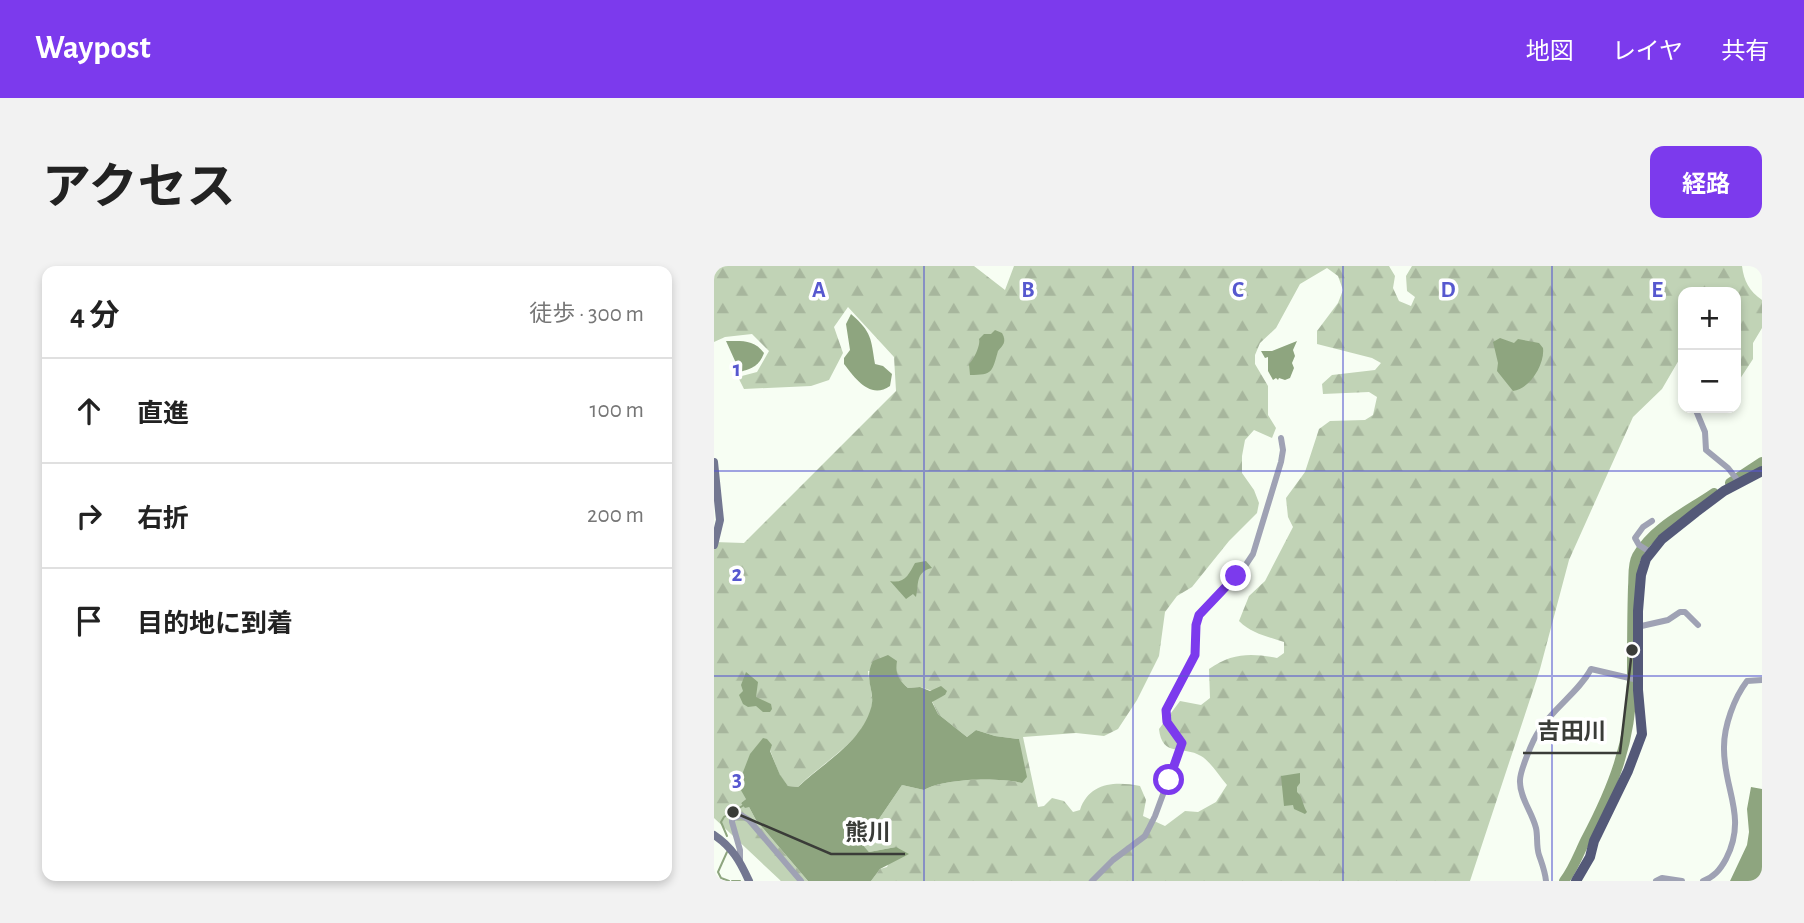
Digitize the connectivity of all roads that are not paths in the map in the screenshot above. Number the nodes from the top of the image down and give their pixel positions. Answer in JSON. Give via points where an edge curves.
{"nodes":[{"id":1,"x":1698,"y":413,"type":"edge"},
{"id":2,"x":1280,"y":438,"type":"dead end"},
{"id":3,"x":714,"y":462,"type":"edge"},
{"id":4,"x":1760,"y":474,"type":"edge"},
{"id":5,"x":1737,"y":480,"type":"junction"},
{"id":6,"x":1652,"y":521,"type":"dead end"},
{"id":7,"x":714,"y":545,"type":"edge"},
{"id":8,"x":1649,"y":551,"type":"junction"},
{"id":9,"x":1698,"y":625,"type":"dead end"},
{"id":10,"x":1637,"y":626,"type":"junction"},
{"id":11,"x":1637,"y":679,"type":"junction"},
{"id":12,"x":1762,"y":680,"type":"edge"},
{"id":13,"x":714,"y":835,"type":"edge"},
{"id":14,"x":740,"y":861,"type":"junction"},
{"id":15,"x":749,"y":881,"type":"edge"},
{"id":16,"x":801,"y":881,"type":"edge"},
{"id":17,"x":1093,"y":881,"type":"edge"},
{"id":18,"x":1546,"y":881,"type":"edge"},
{"id":19,"x":1576,"y":881,"type":"edge"},
{"id":20,"x":1656,"y":881,"type":"edge"},
{"id":21,"x":1682,"y":881,"type":"edge"},
{"id":22,"x":1703,"y":881,"type":"edge"}],
"edges":[{"from":1,"to":5,"type":"street","via":[[1706,450]]},
{"from":2,"to":17,"type":"street","via":[[1281,463],[1253,554],[1199,615],[1195,655],[1166,710],[1167,722],[1182,743],[1155,816],[1145,836]]},
{"from":3,"to":7,"type":"street","via":[[720,520]]},
{"from":4,"to":5,"type":"main road"},
{"from":5,"to":8,"type":"main road"},
{"from":6,"to":8,"type":"street","via":[[1635,538]]},
{"from":8,"to":10,"type":"main road","via":[[1641,575]]},
{"from":9,"to":10,"type":"street","via":[[1681,612],[1668,620]]},
{"from":10,"to":11,"type":"main road"},
{"from":11,"to":18,"type":"street","via":[[1591,668],[1538,732],[1519,779]]},
{"from":11,"to":19,"type":"main road","via":[[1640,741]]},
{"from":12,"to":22,"type":"street","via":[[1747,681],[1741,689],[1727,727],[1724,751],[1735,834],[1719,871]]},
{"from":13,"to":14,"type":"street"},
{"from":14,"to":15,"type":"street"},
{"from":14,"to":16,"type":"street","via":[[732,822],[740,815]]},
{"from":20,"to":21,"type":"street"}]}
